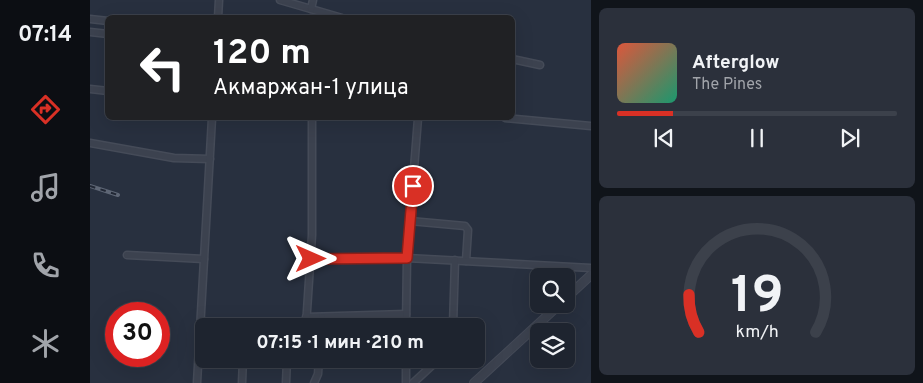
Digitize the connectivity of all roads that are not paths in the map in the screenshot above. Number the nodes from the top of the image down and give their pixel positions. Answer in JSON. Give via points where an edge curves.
{"nodes":[{"id":1,"x":219,"y":0,"type":"edge"},
{"id":2,"x":280,"y":0,"type":"edge"},
{"id":3,"x":313,"y":0,"type":"edge"},
{"id":4,"x":311,"y":9,"type":"junction"},
{"id":5,"x":218,"y":15,"type":"edge"},
{"id":6,"x":332,"y":15,"type":"edge"},
{"id":7,"x":90,"y":19,"type":"edge"},
{"id":8,"x":105,"y":21,"type":"edge"},
{"id":9,"x":90,"y":32,"type":"edge"},
{"id":10,"x":105,"y":34,"type":"edge"},
{"id":11,"x":515,"y":60,"type":"edge"},
{"id":12,"x":540,"y":65,"type":"dead end"},
{"id":13,"x":90,"y":89,"type":"edge"},
{"id":14,"x":105,"y":91,"type":"edge"},
{"id":15,"x":515,"y":119,"type":"edge"},
{"id":16,"x":212,"y":120,"type":"edge"},
{"id":17,"x":312,"y":120,"type":"edge"},
{"id":18,"x":418,"y":120,"type":"edge"},
{"id":19,"x":590,"y":126,"type":"edge"},
{"id":20,"x":90,"y":143,"type":"edge"},
{"id":21,"x":210,"y":159,"type":"junction"},
{"id":22,"x":410,"y":221,"type":"junction"},
{"id":23,"x":127,"y":255,"type":"dead end"},
{"id":24,"x":407,"y":258,"type":"junction"},
{"id":25,"x":204,"y":259,"type":"junction"},
{"id":26,"x":311,"y":259,"type":"junction"},
{"id":27,"x":455,"y":260,"type":"junction"},
{"id":28,"x":466,"y":261,"type":"junction"},
{"id":29,"x":590,"y":268,"type":"edge"},
{"id":30,"x":590,"y":276,"type":"edge"},
{"id":31,"x":575,"y":290,"type":"edge"},
{"id":32,"x":550,"y":313,"type":"edge"},
{"id":33,"x":406,"y":314,"type":"junction"},
{"id":34,"x":306,"y":317,"type":"joint"},
{"id":35,"x":322,"y":317,"type":"joint"},
{"id":36,"x":203,"y":318,"type":"edge"},
{"id":37,"x":406,"y":318,"type":"edge"},
{"id":38,"x":453,"y":318,"type":"edge"},
{"id":39,"x":199,"y":368,"type":"edge"},
{"id":40,"x":243,"y":368,"type":"edge"},
{"id":41,"x":287,"y":368,"type":"edge"},
{"id":42,"x":318,"y":368,"type":"edge"},
{"id":43,"x":406,"y":368,"type":"edge"},
{"id":44,"x":429,"y":368,"type":"edge"},
{"id":45,"x":197,"y":383,"type":"edge"},
{"id":46,"x":242,"y":383,"type":"edge"},
{"id":47,"x":286,"y":383,"type":"edge"},
{"id":48,"x":314,"y":383,"type":"edge"},
{"id":49,"x":406,"y":383,"type":"edge"},
{"id":50,"x":413,"y":383,"type":"edge"},
{"id":51,"x":474,"y":383,"type":"edge"}],
"edges":[{"from":1,"to":5,"type":"street"},
{"from":2,"to":4,"type":"street"},
{"from":3,"to":4,"type":"street"},
{"from":4,"to":6,"type":"street"},
{"from":7,"to":8,"type":"street"},
{"from":9,"to":10,"type":"street"},
{"from":11,"to":12,"type":"street"},
{"from":13,"to":14,"type":"street"},
{"from":15,"to":19,"type":"street"},
{"from":16,"to":21,"type":"street"},
{"from":17,"to":26,"type":"street"},
{"from":18,"to":22,"type":"street"},
{"from":20,"to":21,"type":"street","via":[[174,158]]},
{"from":21,"to":25,"type":"street"},
{"from":22,"to":24,"type":"street"},
{"from":22,"to":28,"type":"street","via":[[465,226],[468,230]]},
{"from":23,"to":25,"type":"street"},
{"from":24,"to":26,"type":"street"},
{"from":24,"to":27,"type":"street"},
{"from":24,"to":33,"type":"street"},
{"from":25,"to":36,"type":"street"},
{"from":26,"to":34,"type":"street"},
{"from":27,"to":28,"type":"street"},
{"from":27,"to":38,"type":"street"},
{"from":28,"to":29,"type":"street"},
{"from":30,"to":31,"type":"street"},
{"from":32,"to":51,"type":"street"},
{"from":33,"to":35,"type":"street"},
{"from":33,"to":37,"type":"street"},
{"from":34,"to":35,"type":"street"},
{"from":39,"to":45,"type":"street"},
{"from":40,"to":46,"type":"street"},
{"from":41,"to":47,"type":"street"},
{"from":42,"to":48,"type":"street"},
{"from":43,"to":49,"type":"street"},
{"from":44,"to":50,"type":"street"}]}
